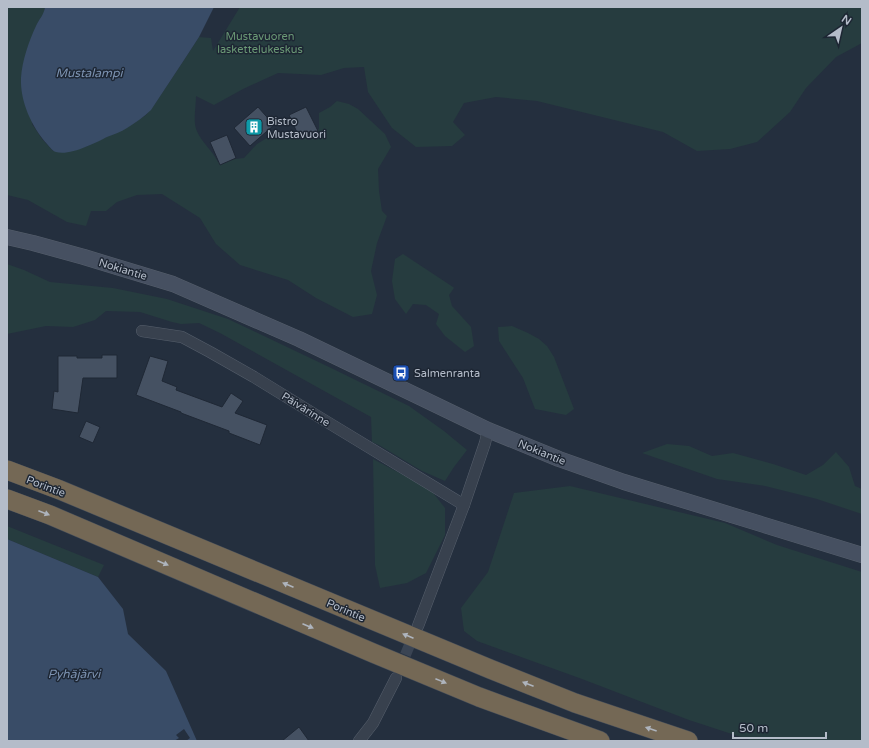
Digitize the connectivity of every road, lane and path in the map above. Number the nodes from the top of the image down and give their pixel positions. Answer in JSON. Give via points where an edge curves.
{"nodes":[{"id":1,"x":7,"y":237,"type":"edge"},
{"id":2,"x":7,"y":246,"type":"edge"},
{"id":3,"x":236,"y":311,"type":"junction"},
{"id":4,"x":142,"y":331,"type":"dead end"},
{"id":5,"x":488,"y":430,"type":"junction"},
{"id":6,"x":7,"y":470,"type":"edge"},
{"id":7,"x":7,"y":499,"type":"edge"},
{"id":8,"x":464,"y":505,"type":"junction"},
{"id":9,"x":862,"y":555,"type":"edge"},
{"id":10,"x":418,"y":626,"type":"tunnel mouth"},
{"id":11,"x":396,"y":678,"type":"tunnel mouth"},
{"id":12,"x":359,"y":741,"type":"edge"},
{"id":13,"x":600,"y":741,"type":"edge"},
{"id":14,"x":688,"y":741,"type":"edge"}],
"edges":[{"from":1,"to":3,"type":"main road","name":"Nokiantie","via":[[173,284]]},
{"from":2,"to":3,"type":"main road","name":"Nokiantie"},
{"from":3,"to":5,"type":"main road","name":"Nokiantie"},
{"from":4,"to":8,"type":"street","name":"Päivärinne","via":[[182,337],[210,352]]},
{"from":5,"to":8,"type":"street"},
{"from":5,"to":9,"type":"main road","name":"Nokiantie","via":[[624,482]]},
{"from":14,"to":6,"type":"highway","name":"Porintie","one_way":true,"via":[[576,703],[490,670]]},
{"from":7,"to":13,"type":"highway","one_way":true,"via":[[58,518],[401,665]]},
{"from":8,"to":10,"type":"street"},
{"from":11,"to":12,"type":"street","via":[[373,723]]}]}
